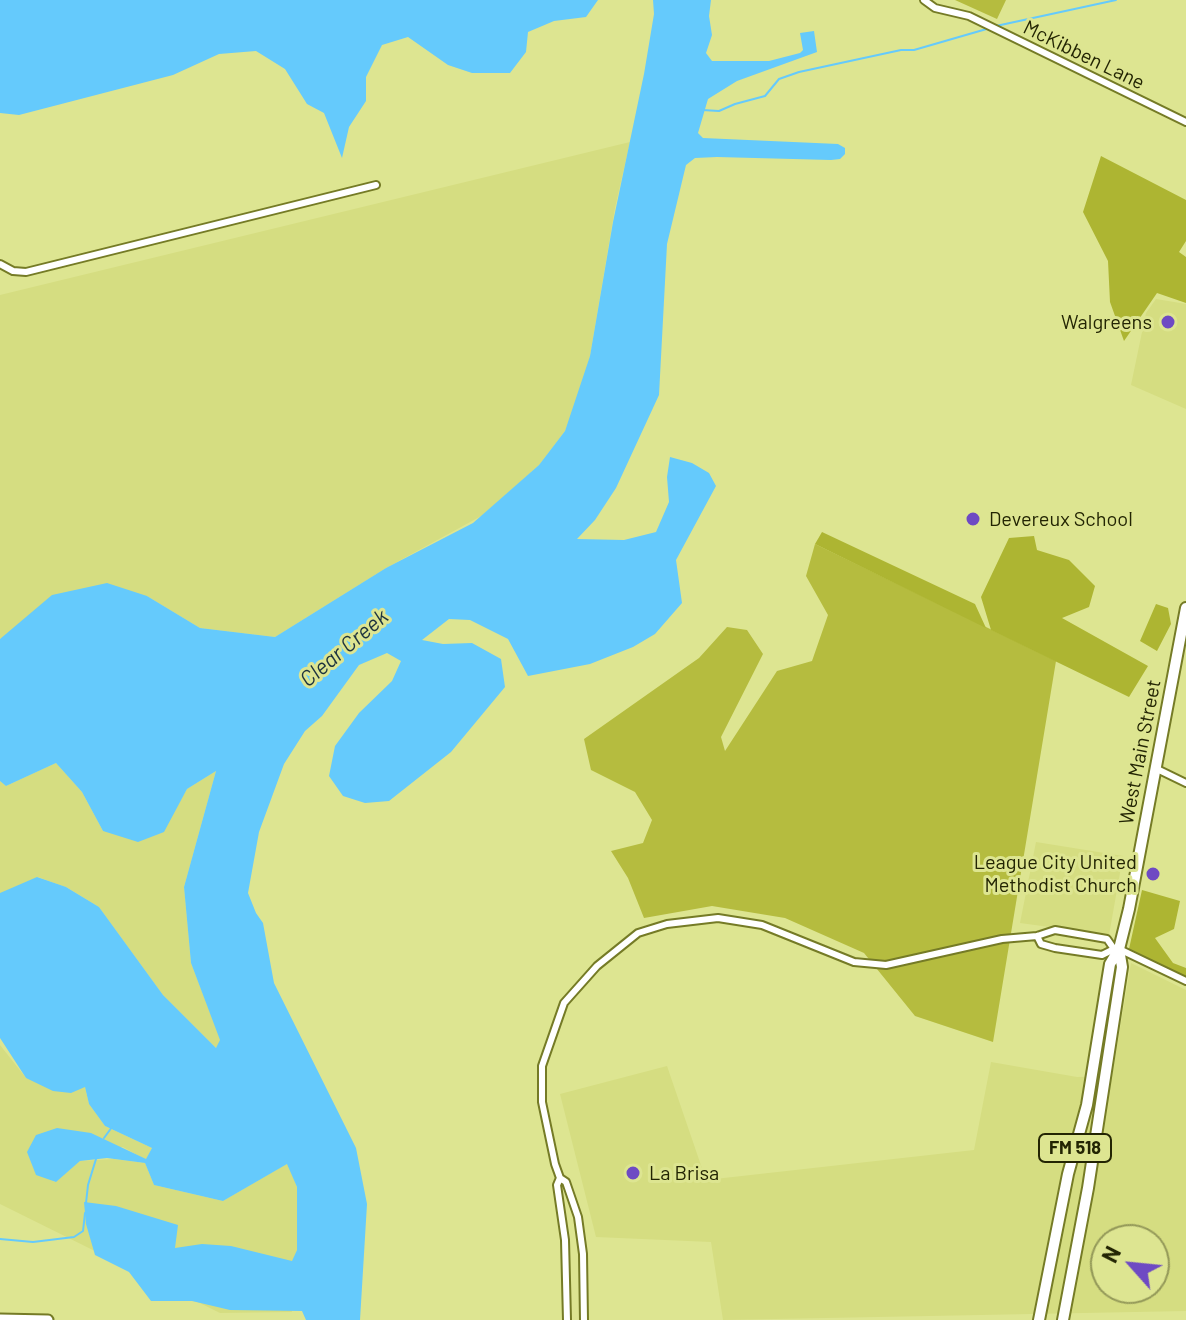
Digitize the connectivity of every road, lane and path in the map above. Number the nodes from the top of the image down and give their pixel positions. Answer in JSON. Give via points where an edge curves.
{"nodes":[{"id":1,"x":924,"y":0,"type":"edge"},
{"id":2,"x":1186,"y":122,"type":"edge"},
{"id":3,"x":376,"y":185,"type":"dead end"},
{"id":4,"x":0,"y":264,"type":"edge"},
{"id":5,"x":1186,"y":608,"type":"edge"},
{"id":6,"x":1155,"y":768,"type":"junction"},
{"id":7,"x":1186,"y":783,"type":"edge"},
{"id":8,"x":1037,"y":936,"type":"junction"},
{"id":9,"x":1116,"y":949,"type":"junction"},
{"id":10,"x":1186,"y":981,"type":"edge"},
{"id":11,"x":560,"y":1178,"type":"junction"},
{"id":12,"x":0,"y":1319,"type":"edge"},
{"id":13,"x":48,"y":1320,"type":"edge"},
{"id":14,"x":567,"y":1320,"type":"edge"},
{"id":15,"x":584,"y":1320,"type":"edge"},
{"id":16,"x":1039,"y":1320,"type":"edge"},
{"id":17,"x":1063,"y":1320,"type":"edge"}],
"edges":[{"from":1,"to":2,"type":"street","name":"McKibben Lane","via":[[969,16]]},
{"from":3,"to":4,"type":"street","via":[[26,272]]},
{"from":5,"to":6,"type":"main road","name":"West Main Street","number":"FM 518"},
{"from":6,"to":7,"type":"street"},
{"from":6,"to":9,"type":"main road","name":"West Main Street","number":"FM 518","via":[[1129,909]]},
{"from":8,"to":9,"type":"street","via":[[1066,931],[1107,939]]},
{"from":8,"to":9,"type":"street","via":[[1041,944],[1055,948],[1102,955]]},
{"from":8,"to":11,"type":"street","via":[[886,965],[854,962],[762,925],[718,918],[638,933],[597,966],[564,1003],[550,1037],[542,1066],[542,1102]]},
{"from":9,"to":10,"type":"street"},
{"from":9,"to":16,"type":"main road","name":"West Main Street","number":"FM 518"},
{"from":9,"to":17,"type":"main road","name":"West Main Street","number":"FM 518","via":[[1122,967]]},
{"from":11,"to":14,"type":"street"},
{"from":11,"to":15,"type":"street","via":[[578,1217]]},
{"from":12,"to":13,"type":"main road"}]}
